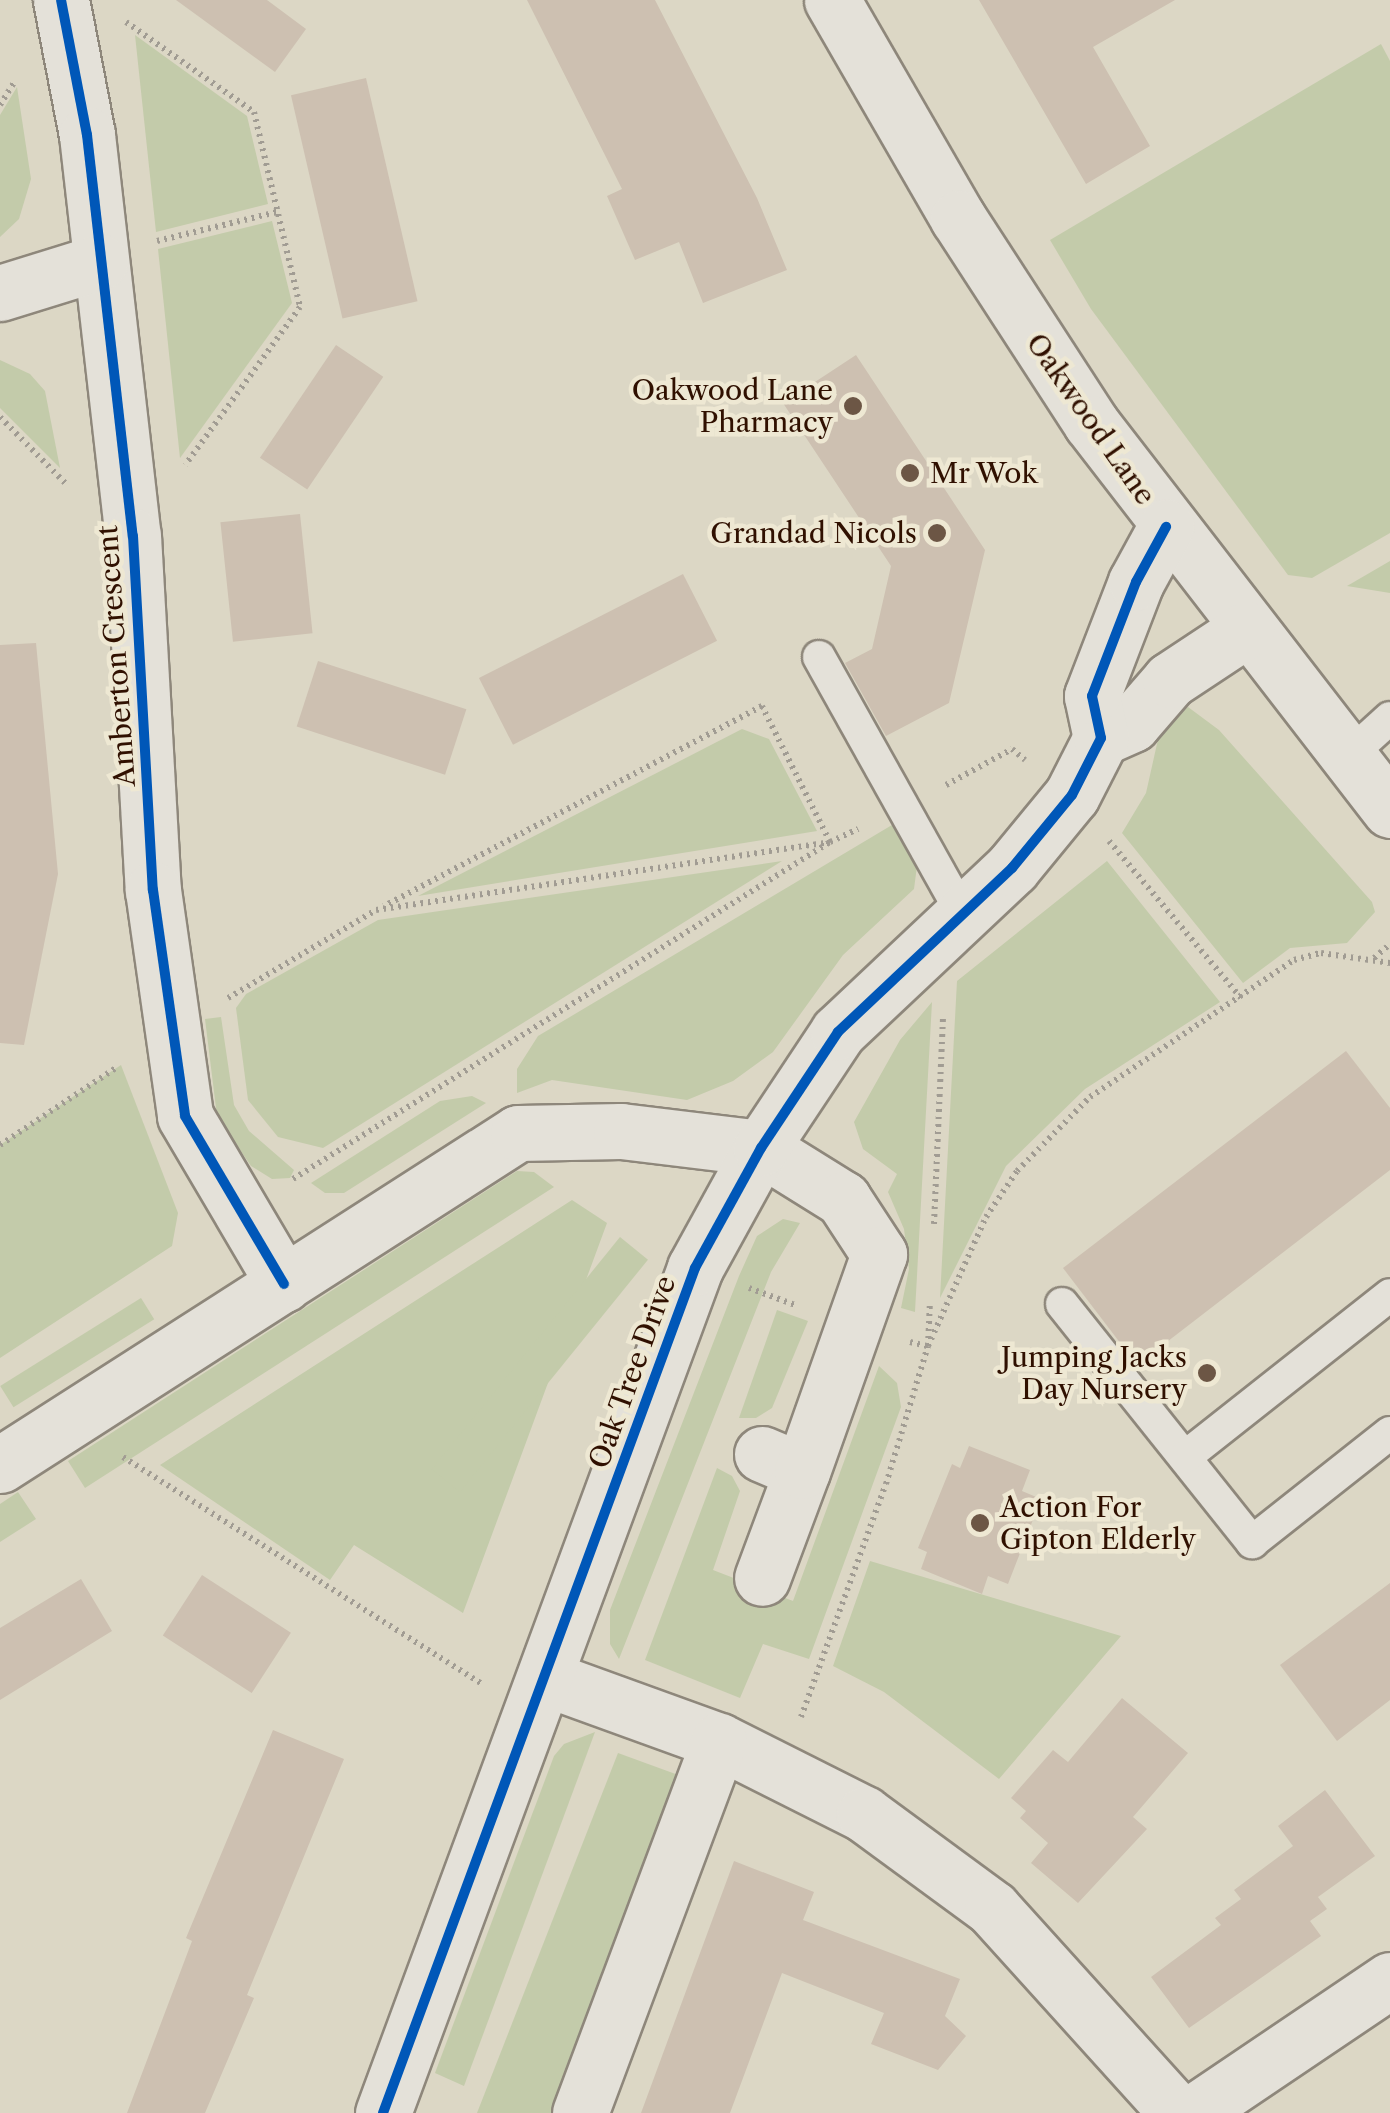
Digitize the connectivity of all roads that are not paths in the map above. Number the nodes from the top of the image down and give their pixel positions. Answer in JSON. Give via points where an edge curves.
{"nodes":[{"id":1,"x":832,"y":0,"type":"edge"},
{"id":2,"x":62,"y":2,"type":"edge"},
{"id":3,"x":100,"y":258,"type":"junction"},
{"id":4,"x":0,"y":293,"type":"edge"},
{"id":5,"x":1166,"y":528,"type":"junction"},
{"id":6,"x":1247,"y":629,"type":"junction"},
{"id":7,"x":819,"y":657,"type":"dead end"},
{"id":8,"x":1390,"y":718,"type":"edge"},
{"id":9,"x":1101,"y":738,"type":"junction"},
{"id":10,"x":1346,"y":756,"type":"junction"},
{"id":11,"x":1390,"y":810,"type":"edge"},
{"id":12,"x":951,"y":921,"type":"junction"},
{"id":13,"x":761,"y":1148,"type":"junction"},
{"id":14,"x":284,"y":1284,"type":"junction"},
{"id":15,"x":1390,"y":1295,"type":"edge"},
{"id":16,"x":1062,"y":1304,"type":"dead end"},
{"id":17,"x":1390,"y":1432,"type":"edge"},
{"id":18,"x":1185,"y":1457,"type":"junction"},
{"id":19,"x":0,"y":1465,"type":"edge"},
{"id":20,"x":762,"y":1578,"type":"dead end"},
{"id":21,"x":538,"y":1697,"type":"junction"},
{"id":22,"x":720,"y":1742,"type":"junction"},
{"id":23,"x":1390,"y":1980,"type":"edge"},
{"id":24,"x":383,"y":2113,"type":"edge"},
{"id":25,"x":580,"y":2113,"type":"edge"},
{"id":26,"x":1177,"y":2113,"type":"edge"},
{"id":27,"x":1193,"y":2113,"type":"edge"}],
"edges":[{"from":1,"to":5,"type":"street","name":"Oakwood Lane","via":[[958,218]]},
{"from":2,"to":3,"type":"street","name":"Amberton Crescent"},
{"from":3,"to":4,"type":"street"},
{"from":3,"to":14,"type":"street","name":"Amberton Crescent","via":[[133,536],[153,890],[185,1116]]},
{"from":5,"to":6,"type":"street","name":"Oakwood Lane"},
{"from":5,"to":9,"type":"street","via":[[1136,582],[1092,696]]},
{"from":6,"to":9,"type":"street","via":[[1170,680],[1132,724]]},
{"from":6,"to":10,"type":"street","name":"Oakwood Lane"},
{"from":7,"to":12,"type":"lane"},
{"from":8,"to":10,"type":"lane"},
{"from":9,"to":12,"type":"street","name":"Oak Tree Drive","via":[[1072,795],[1012,868]]},
{"from":10,"to":11,"type":"street","name":"Oakwood Lane"},
{"from":12,"to":13,"type":"street","name":"Oak Tree Drive","via":[[838,1032]]},
{"from":13,"to":14,"type":"street","via":[[621,1131],[518,1133]]},
{"from":13,"to":20,"type":"street","via":[[843,1200],[879,1254],[854,1326],[782,1462]]},
{"from":13,"to":21,"type":"street","name":"Oak Tree Drive","via":[[695,1268]]},
{"from":14,"to":19,"type":"street"},
{"from":15,"to":18,"type":"lane"},
{"from":16,"to":18,"type":"lane"},
{"from":17,"to":18,"type":"lane","via":[[1252,1542]]},
{"from":21,"to":22,"type":"street"},
{"from":21,"to":24,"type":"street","name":"Oak Tree Drive"},
{"from":22,"to":25,"type":"street"},
{"from":22,"to":26,"type":"street","via":[[864,1814],[992,1908]]},
{"from":23,"to":27,"type":"street"}]}
